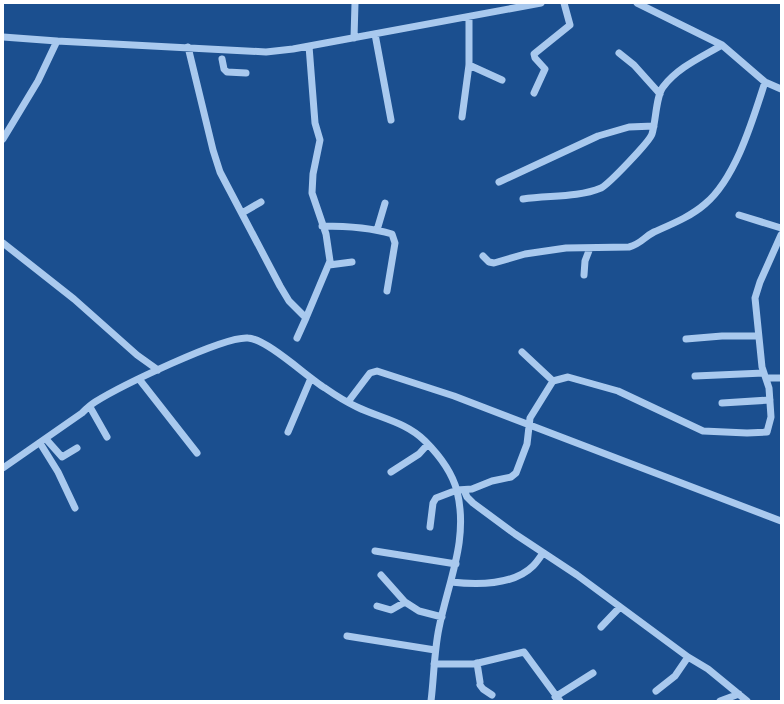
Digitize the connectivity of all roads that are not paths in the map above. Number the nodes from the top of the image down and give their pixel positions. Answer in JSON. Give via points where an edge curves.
{"nodes":[{"id":1,"x":355,"y":3,"type":"edge"},
{"id":2,"x":542,"y":3,"type":"edge"},
{"id":3,"x":564,"y":3,"type":"edge"},
{"id":4,"x":637,"y":3,"type":"edge"},
{"id":5,"x":469,"y":17,"type":"junction"},
{"id":6,"x":375,"y":34,"type":"junction"},
{"id":7,"x":3,"y":37,"type":"edge"},
{"id":8,"x":354,"y":38,"type":"junction"},
{"id":9,"x":57,"y":41,"type":"junction"},
{"id":10,"x":722,"y":45,"type":"junction"},
{"id":11,"x":309,"y":46,"type":"junction"},
{"id":12,"x":188,"y":47,"type":"junction"},
{"id":13,"x":619,"y":53,"type":"dead end"},
{"id":14,"x":222,"y":55,"type":"junction"},
{"id":15,"x":469,"y":65,"type":"junction"},
{"id":16,"x":246,"y":73,"type":"dead end"},
{"id":17,"x":502,"y":80,"type":"dead end"},
{"id":18,"x":765,"y":82,"type":"junction"},
{"id":19,"x":781,"y":89,"type":"edge"},
{"id":20,"x":534,"y":93,"type":"dead end"},
{"id":21,"x":660,"y":94,"type":"junction"},
{"id":22,"x":462,"y":117,"type":"dead end"},
{"id":23,"x":391,"y":120,"type":"dead end"},
{"id":24,"x":654,"y":126,"type":"junction"},
{"id":25,"x":3,"y":139,"type":"edge"},
{"id":26,"x":499,"y":182,"type":"dead end"},
{"id":27,"x":523,"y":199,"type":"dead end"},
{"id":28,"x":262,"y":202,"type":"dead end"},
{"id":29,"x":385,"y":203,"type":"dead end"},
{"id":30,"x":242,"y":213,"type":"junction"},
{"id":31,"x":739,"y":215,"type":"dead end"},
{"id":32,"x":322,"y":226,"type":"junction"},
{"id":33,"x":781,"y":228,"type":"edge"},
{"id":34,"x":377,"y":230,"type":"junction"},
{"id":35,"x":781,"y":235,"type":"edge"},
{"id":36,"x":3,"y":243,"type":"edge"},
{"id":37,"x":590,"y":248,"type":"junction"},
{"id":38,"x":483,"y":256,"type":"dead end"},
{"id":39,"x":352,"y":262,"type":"dead end"},
{"id":40,"x":329,"y":265,"type":"junction"},
{"id":41,"x":584,"y":275,"type":"dead end"},
{"id":42,"x":387,"y":291,"type":"dead end"},
{"id":43,"x":306,"y":318,"type":"junction"},
{"id":44,"x":758,"y":336,"type":"junction"},
{"id":45,"x":297,"y":338,"type":"dead end"},
{"id":46,"x":686,"y":339,"type":"dead end"},
{"id":47,"x":522,"y":352,"type":"dead end"},
{"id":48,"x":158,"y":370,"type":"junction"},
{"id":49,"x":695,"y":376,"type":"dead end"},
{"id":50,"x":766,"y":376,"type":"junction"},
{"id":51,"x":311,"y":378,"type":"junction"},
{"id":52,"x":781,"y":378,"type":"edge"},
{"id":53,"x":140,"y":379,"type":"junction"},
{"id":54,"x":553,"y":381,"type":"junction"},
{"id":55,"x":770,"y":400,"type":"junction"},
{"id":56,"x":348,"y":402,"type":"junction"},
{"id":57,"x":722,"y":402,"type":"dead end"},
{"id":58,"x":90,"y":406,"type":"junction"},
{"id":59,"x":528,"y":425,"type":"junction"},
{"id":60,"x":288,"y":432,"type":"dead end"},
{"id":61,"x":107,"y":437,"type":"dead end"},
{"id":62,"x":46,"y":439,"type":"junction"},
{"id":63,"x":40,"y":444,"type":"junction"},
{"id":64,"x":428,"y":444,"type":"junction"},
{"id":65,"x":77,"y":448,"type":"dead end"},
{"id":66,"x":197,"y":453,"type":"dead end"},
{"id":67,"x":3,"y":468,"type":"edge"},
{"id":68,"x":391,"y":472,"type":"dead end"},
{"id":69,"x":461,"y":490,"type":"junction"},
{"id":70,"x":75,"y":508,"type":"dead end"},
{"id":71,"x":781,"y":521,"type":"edge"},
{"id":72,"x":430,"y":527,"type":"dead end"},
{"id":73,"x":375,"y":551,"type":"dead end"},
{"id":74,"x":543,"y":553,"type":"junction"},
{"id":75,"x":456,"y":564,"type":"junction"},
{"id":76,"x":381,"y":575,"type":"dead end"},
{"id":77,"x":452,"y":582,"type":"junction"},
{"id":78,"x":405,"y":602,"type":"junction"},
{"id":79,"x":377,"y":606,"type":"dead end"},
{"id":80,"x":620,"y":607,"type":"junction"},
{"id":81,"x":442,"y":617,"type":"junction"},
{"id":82,"x":601,"y":627,"type":"dead end"},
{"id":83,"x":347,"y":636,"type":"dead end"},
{"id":84,"x":435,"y":650,"type":"junction"},
{"id":85,"x":688,"y":657,"type":"junction"},
{"id":86,"x":476,"y":663,"type":"junction"},
{"id":87,"x":434,"y":664,"type":"junction"},
{"id":88,"x":592,"y":673,"type":"dead end"},
{"id":89,"x":656,"y":691,"type":"dead end"},
{"id":90,"x":739,"y":694,"type":"junction"},
{"id":91,"x":492,"y":695,"type":"dead end"},
{"id":92,"x":557,"y":699,"type":"edge"},
{"id":93,"x":431,"y":701,"type":"edge"},
{"id":94,"x":720,"y":701,"type":"edge"},
{"id":95,"x":747,"y":701,"type":"edge"}],
"edges":[{"from":1,"to":8,"type":"street"},
{"from":2,"to":5,"type":"street"},
{"from":3,"to":20,"type":"street","via":[[570,25],[534,54],[545,69]]},
{"from":4,"to":10,"type":"street"},
{"from":5,"to":6,"type":"street"},
{"from":5,"to":15,"type":"street"},
{"from":6,"to":8,"type":"street"},
{"from":6,"to":23,"type":"street"},
{"from":7,"to":9,"type":"street"},
{"from":8,"to":11,"type":"street"},
{"from":9,"to":12,"type":"street"},
{"from":9,"to":25,"type":"street","via":[[38,81]]},
{"from":10,"to":18,"type":"street"},
{"from":10,"to":21,"type":"street","via":[[677,72],[662,88]]},
{"from":11,"to":14,"type":"street"},
{"from":11,"to":32,"type":"street","via":[[315,123],[320,140],[312,193]]},
{"from":12,"to":14,"type":"street"},
{"from":12,"to":30,"type":"street","via":[[220,172]]},
{"from":13,"to":21,"type":"street","via":[[634,65]]},
{"from":14,"to":16,"type":"street","via":[[224,69],[227,72]]},
{"from":15,"to":17,"type":"street"},
{"from":15,"to":22,"type":"street"},
{"from":18,"to":19,"type":"street"},
{"from":18,"to":37,"type":"street","via":[[742,147],[732,168],[711,199],[694,213],[650,234],[638,244],[623,248]]},
{"from":21,"to":24,"type":"street"},
{"from":24,"to":26,"type":"street","via":[[629,127],[598,136]]},
{"from":24,"to":27,"type":"street","via":[[650,140],[606,185],[585,193]]},
{"from":28,"to":30,"type":"street"},
{"from":29,"to":34,"type":"street"},
{"from":30,"to":43,"type":"street","via":[[289,301]]},
{"from":31,"to":33,"type":"street"},
{"from":32,"to":34,"type":"street"},
{"from":32,"to":40,"type":"street","via":[[328,246]]},
{"from":34,"to":42,"type":"street","via":[[392,234],[395,239]]},
{"from":35,"to":44,"type":"street","via":[[756,293]]},
{"from":36,"to":48,"type":"street"},
{"from":37,"to":38,"type":"street","via":[[556,249],[494,263]]},
{"from":37,"to":41,"type":"street","via":[[585,261]]},
{"from":39,"to":40,"type":"street"},
{"from":40,"to":43,"type":"street"},
{"from":43,"to":45,"type":"street"},
{"from":44,"to":46,"type":"street"},
{"from":44,"to":50,"type":"street"},
{"from":47,"to":54,"type":"street"},
{"from":48,"to":51,"type":"street","via":[[234,338],[250,338],[264,344]]},
{"from":48,"to":53,"type":"street"},
{"from":49,"to":50,"type":"street"},
{"from":50,"to":52,"type":"street"},
{"from":50,"to":55,"type":"street"},
{"from":51,"to":56,"type":"street"},
{"from":51,"to":60,"type":"street"},
{"from":53,"to":58,"type":"street"},
{"from":53,"to":66,"type":"street"},
{"from":54,"to":55,"type":"street","via":[[568,377],[618,391],[684,423],[710,432],[767,432],[771,417]]},
{"from":54,"to":59,"type":"street"},
{"from":55,"to":57,"type":"street"},
{"from":56,"to":59,"type":"street","via":[[370,373],[377,371],[454,396]]},
{"from":56,"to":64,"type":"street","via":[[403,425]]},
{"from":58,"to":61,"type":"street"},
{"from":58,"to":62,"type":"street"},
{"from":59,"to":69,"type":"street","via":[[527,444],[516,473],[472,490]]},
{"from":59,"to":71,"type":"street"},
{"from":62,"to":63,"type":"street"},
{"from":62,"to":65,"type":"street","via":[[62,457]]},
{"from":63,"to":67,"type":"street"},
{"from":63,"to":70,"type":"street","via":[[58,472]]},
{"from":64,"to":68,"type":"street","via":[[419,454]]},
{"from":64,"to":69,"type":"street"},
{"from":69,"to":72,"type":"street","via":[[434,500]]},
{"from":69,"to":74,"type":"street","via":[[472,503]]},
{"from":69,"to":75,"type":"street","via":[[460,535]]},
{"from":73,"to":75,"type":"street"},
{"from":74,"to":77,"type":"street","via":[[533,566],[510,579],[480,584]]},
{"from":74,"to":80,"type":"street"},
{"from":75,"to":77,"type":"street"},
{"from":76,"to":78,"type":"street"},
{"from":77,"to":81,"type":"street"},
{"from":78,"to":79,"type":"street","via":[[391,610]]},
{"from":78,"to":81,"type":"street","via":[[419,611]]},
{"from":80,"to":82,"type":"street"},
{"from":80,"to":85,"type":"street"},
{"from":81,"to":84,"type":"street"},
{"from":83,"to":84,"type":"street"},
{"from":84,"to":87,"type":"street"},
{"from":85,"to":89,"type":"street","via":[[675,676]]},
{"from":85,"to":90,"type":"street","via":[[708,669]]},
{"from":86,"to":87,"type":"street"},
{"from":86,"to":91,"type":"street","via":[[480,684]]},
{"from":86,"to":92,"type":"street","via":[[524,652]]},
{"from":87,"to":93,"type":"street"},
{"from":88,"to":92,"type":"street"},
{"from":90,"to":94,"type":"street"},
{"from":90,"to":95,"type":"street"}]}
